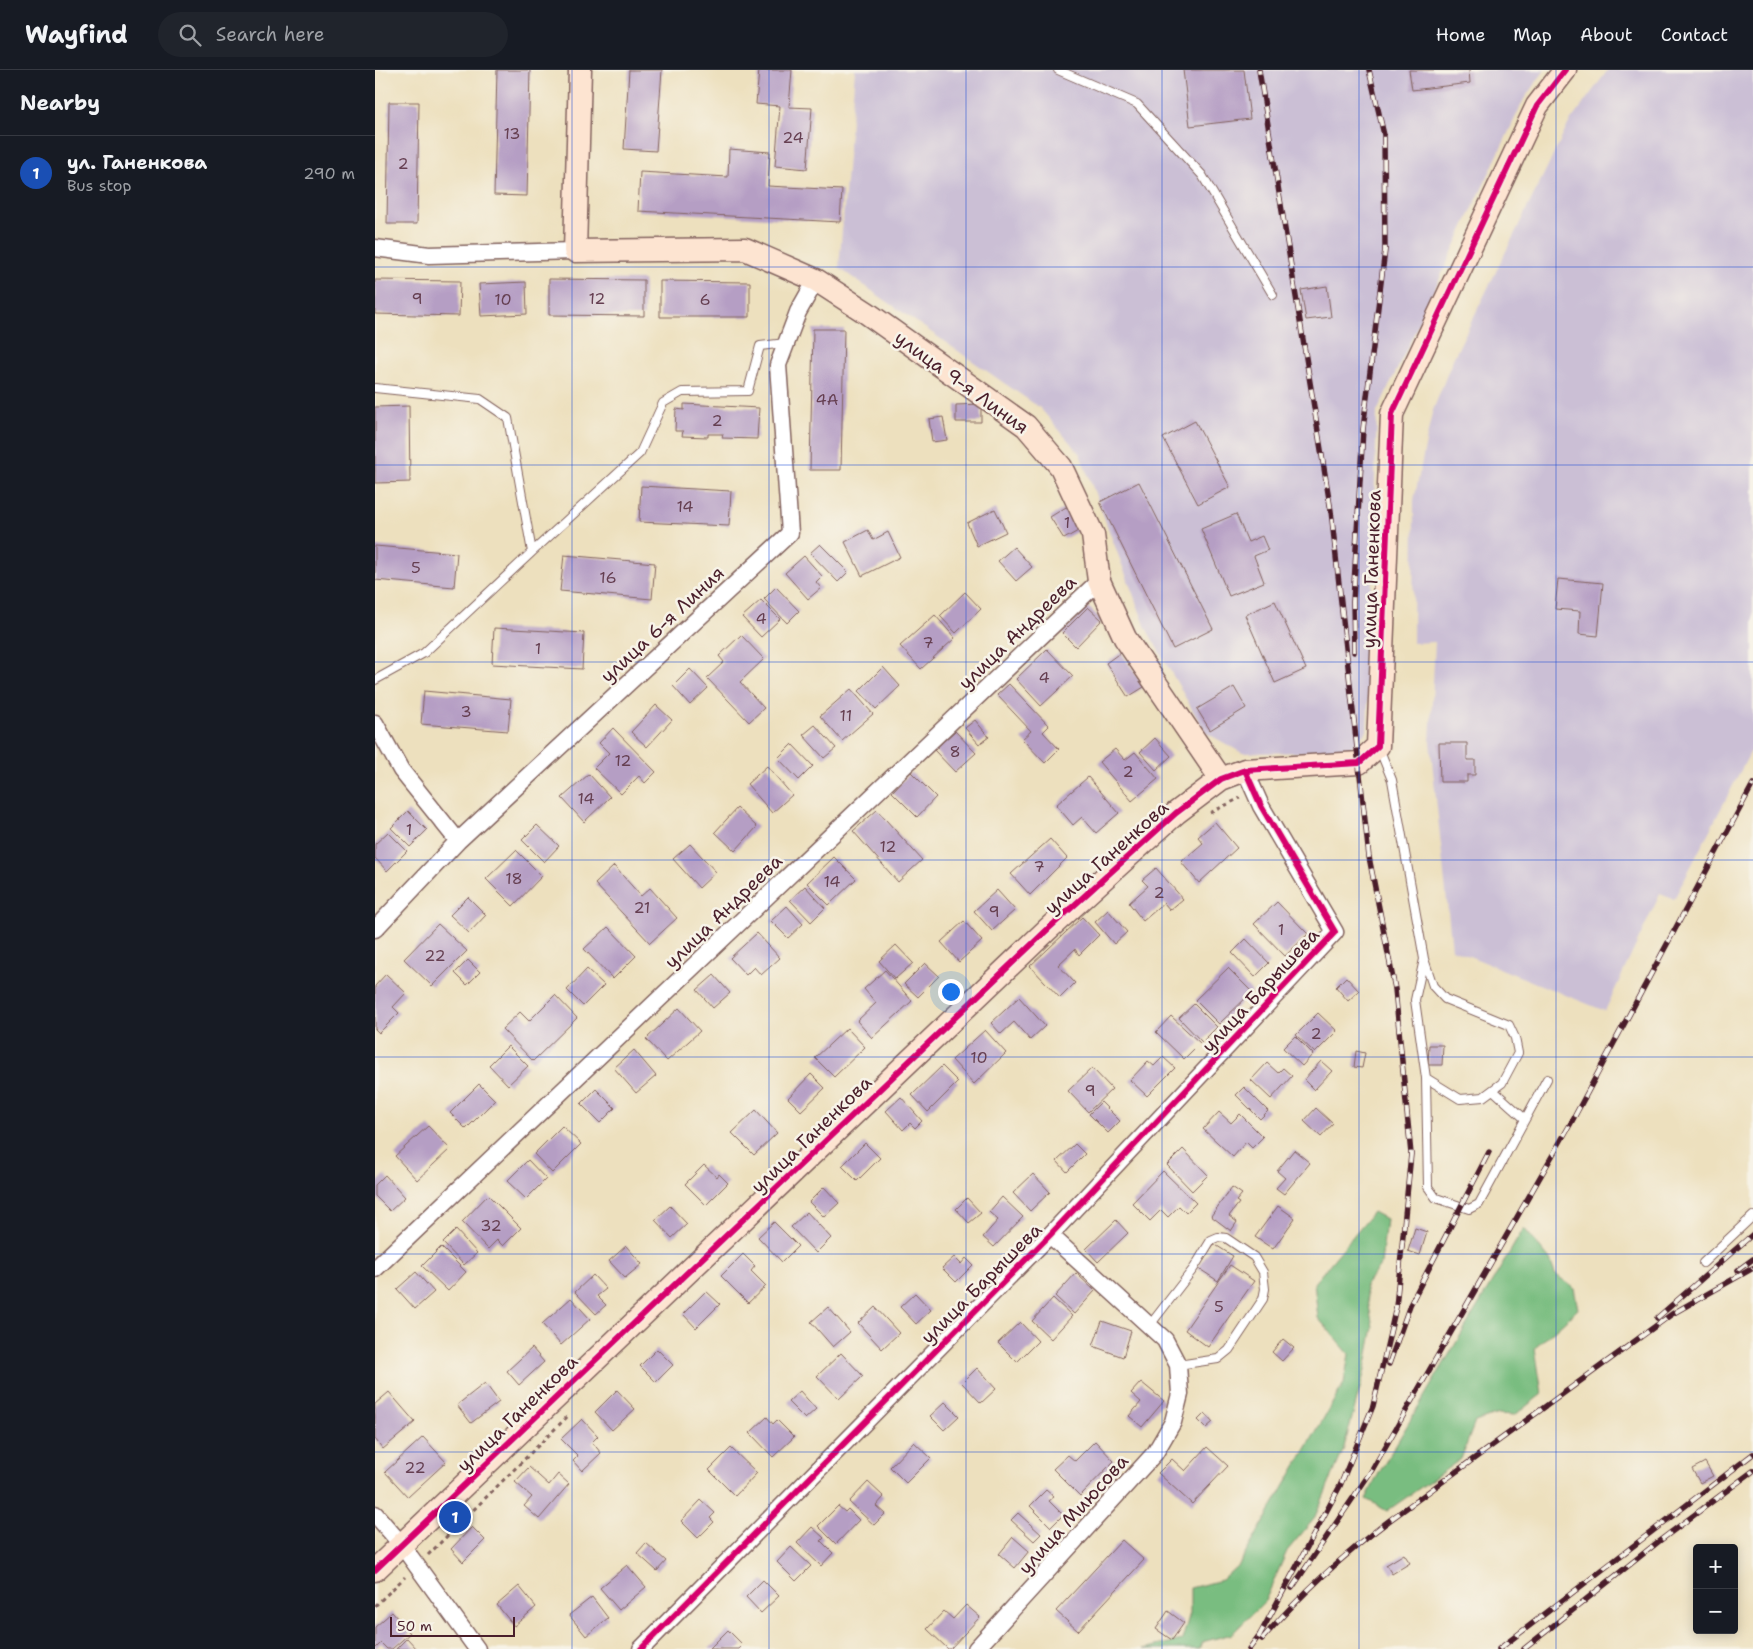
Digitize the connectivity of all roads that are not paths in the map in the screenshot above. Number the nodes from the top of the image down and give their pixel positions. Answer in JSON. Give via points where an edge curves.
{"nodes":[{"id":1,"x":580,"y":70,"type":"edge"},
{"id":2,"x":1058,"y":70,"type":"edge"},
{"id":3,"x":1565,"y":70,"type":"edge"},
{"id":4,"x":375,"y":248,"type":"edge"},
{"id":5,"x":575,"y":251,"type":"junction"},
{"id":6,"x":816,"y":280,"type":"junction"},
{"id":7,"x":1273,"y":295,"type":"dead end"},
{"id":8,"x":785,"y":343,"type":"junction"},
{"id":9,"x":375,"y":388,"type":"edge"},
{"id":10,"x":532,"y":552,"type":"junction"},
{"id":11,"x":1099,"y":581,"type":"junction"},
{"id":12,"x":375,"y":680,"type":"edge"},
{"id":13,"x":375,"y":723,"type":"edge"},
{"id":14,"x":1378,"y":746,"type":"junction"},
{"id":15,"x":1245,"y":770,"type":"junction"},
{"id":16,"x":1221,"y":779,"type":"junction"},
{"id":17,"x":459,"y":840,"type":"junction"},
{"id":18,"x":375,"y":929,"type":"edge"},
{"id":19,"x":1424,"y":959,"type":"junction"},
{"id":20,"x":1426,"y":1078,"type":"junction"},
{"id":21,"x":1547,"y":1079,"type":"dead end"},
{"id":22,"x":1493,"y":1090,"type":"junction"},
{"id":23,"x":1525,"y":1119,"type":"junction"},
{"id":24,"x":1753,"y":1216,"type":"edge"},
{"id":25,"x":1050,"y":1235,"type":"junction"},
{"id":26,"x":1703,"y":1263,"type":"dead end"},
{"id":27,"x":375,"y":1269,"type":"edge"},
{"id":28,"x":1150,"y":1325,"type":"junction"},
{"id":29,"x":1178,"y":1366,"type":"junction"},
{"id":30,"x":375,"y":1514,"type":"edge"},
{"id":31,"x":401,"y":1544,"type":"junction"},
{"id":32,"x":375,"y":1570,"type":"edge"},
{"id":33,"x":477,"y":1649,"type":"edge"},
{"id":34,"x":641,"y":1649,"type":"edge"},
{"id":35,"x":976,"y":1649,"type":"edge"}],
"edges":[{"from":1,"to":5,"type":"street"},
{"from":2,"to":7,"type":"lane","via":[[1137,104],[1202,176]]},
{"from":3,"to":14,"type":"street","name":"улица Ганенкова","via":[[1537,106],[1392,414]]},
{"from":4,"to":5,"type":"street","name":"улица 9-я Линия","via":[[429,255]]},
{"from":5,"to":6,"type":"street","name":"улица 9-я Линия","via":[[745,250]]},
{"from":6,"to":8,"type":"street","name":"улица 6-я Линия"},
{"from":6,"to":11,"type":"street","name":"улица 9-я Линия","via":[[1026,426],[1065,475],[1093,535]]},
{"from":8,"to":10,"type":"lane","via":[[760,346],[748,391],[682,392],[663,403],[640,453]]},
{"from":8,"to":17,"type":"street","name":"улица 6-я Линия","via":[[778,366],[790,532]]},
{"from":9,"to":10,"type":"lane","via":[[479,398],[508,418]]},
{"from":10,"to":12,"type":"lane","via":[[424,653]]},
{"from":11,"to":16,"type":"street","name":"улица 9-я Линия","via":[[1125,638]]},
{"from":11,"to":27,"type":"street","name":"улица Андреева"},
{"from":13,"to":17,"type":"street","via":[[401,770]]},
{"from":14,"to":15,"type":"street","name":"улица Ганенкова","via":[[1359,763]]},
{"from":14,"to":19,"type":"lane","via":[[1392,780]]},
{"from":15,"to":16,"type":"street","name":"улица Ганенкова"},
{"from":15,"to":25,"type":"street","name":"улица Барышева","via":[[1261,806],[1335,932]]},
{"from":16,"to":31,"type":"street","name":"улица Ганенкова","via":[[1176,813],[1040,936]]},
{"from":17,"to":18,"type":"street","name":"улица 6-я Линия"},
{"from":19,"to":20,"type":"lane","via":[[1415,1000]]},
{"from":19,"to":22,"type":"lane","via":[[1433,986],[1445,1000],[1509,1025],[1518,1053],[1502,1083]]},
{"from":20,"to":22,"type":"lane","via":[[1460,1099],[1483,1097]]},
{"from":20,"to":23,"type":"lane","via":[[1428,1187],[1436,1198],[1469,1209],[1479,1204]]},
{"from":21,"to":23,"type":"lane"},
{"from":22,"to":23,"type":"lane"},
{"from":24,"to":26,"type":"lane"},
{"from":25,"to":28,"type":"street"},
{"from":25,"to":34,"type":"street","name":"улица Барышева"},
{"from":28,"to":29,"type":"street","via":[[1165,1340]]},
{"from":28,"to":29,"type":"lane","via":[[1211,1240],[1226,1238],[1254,1256],[1263,1272],[1263,1300],[1229,1350],[1218,1359]]},
{"from":29,"to":35,"type":"street","name":"улица Миюсова","via":[[1180,1394],[1173,1422],[1155,1453]]},
{"from":30,"to":31,"type":"street"},
{"from":31,"to":32,"type":"street","name":"улица Ганенкова"},
{"from":31,"to":33,"type":"street"}]}
